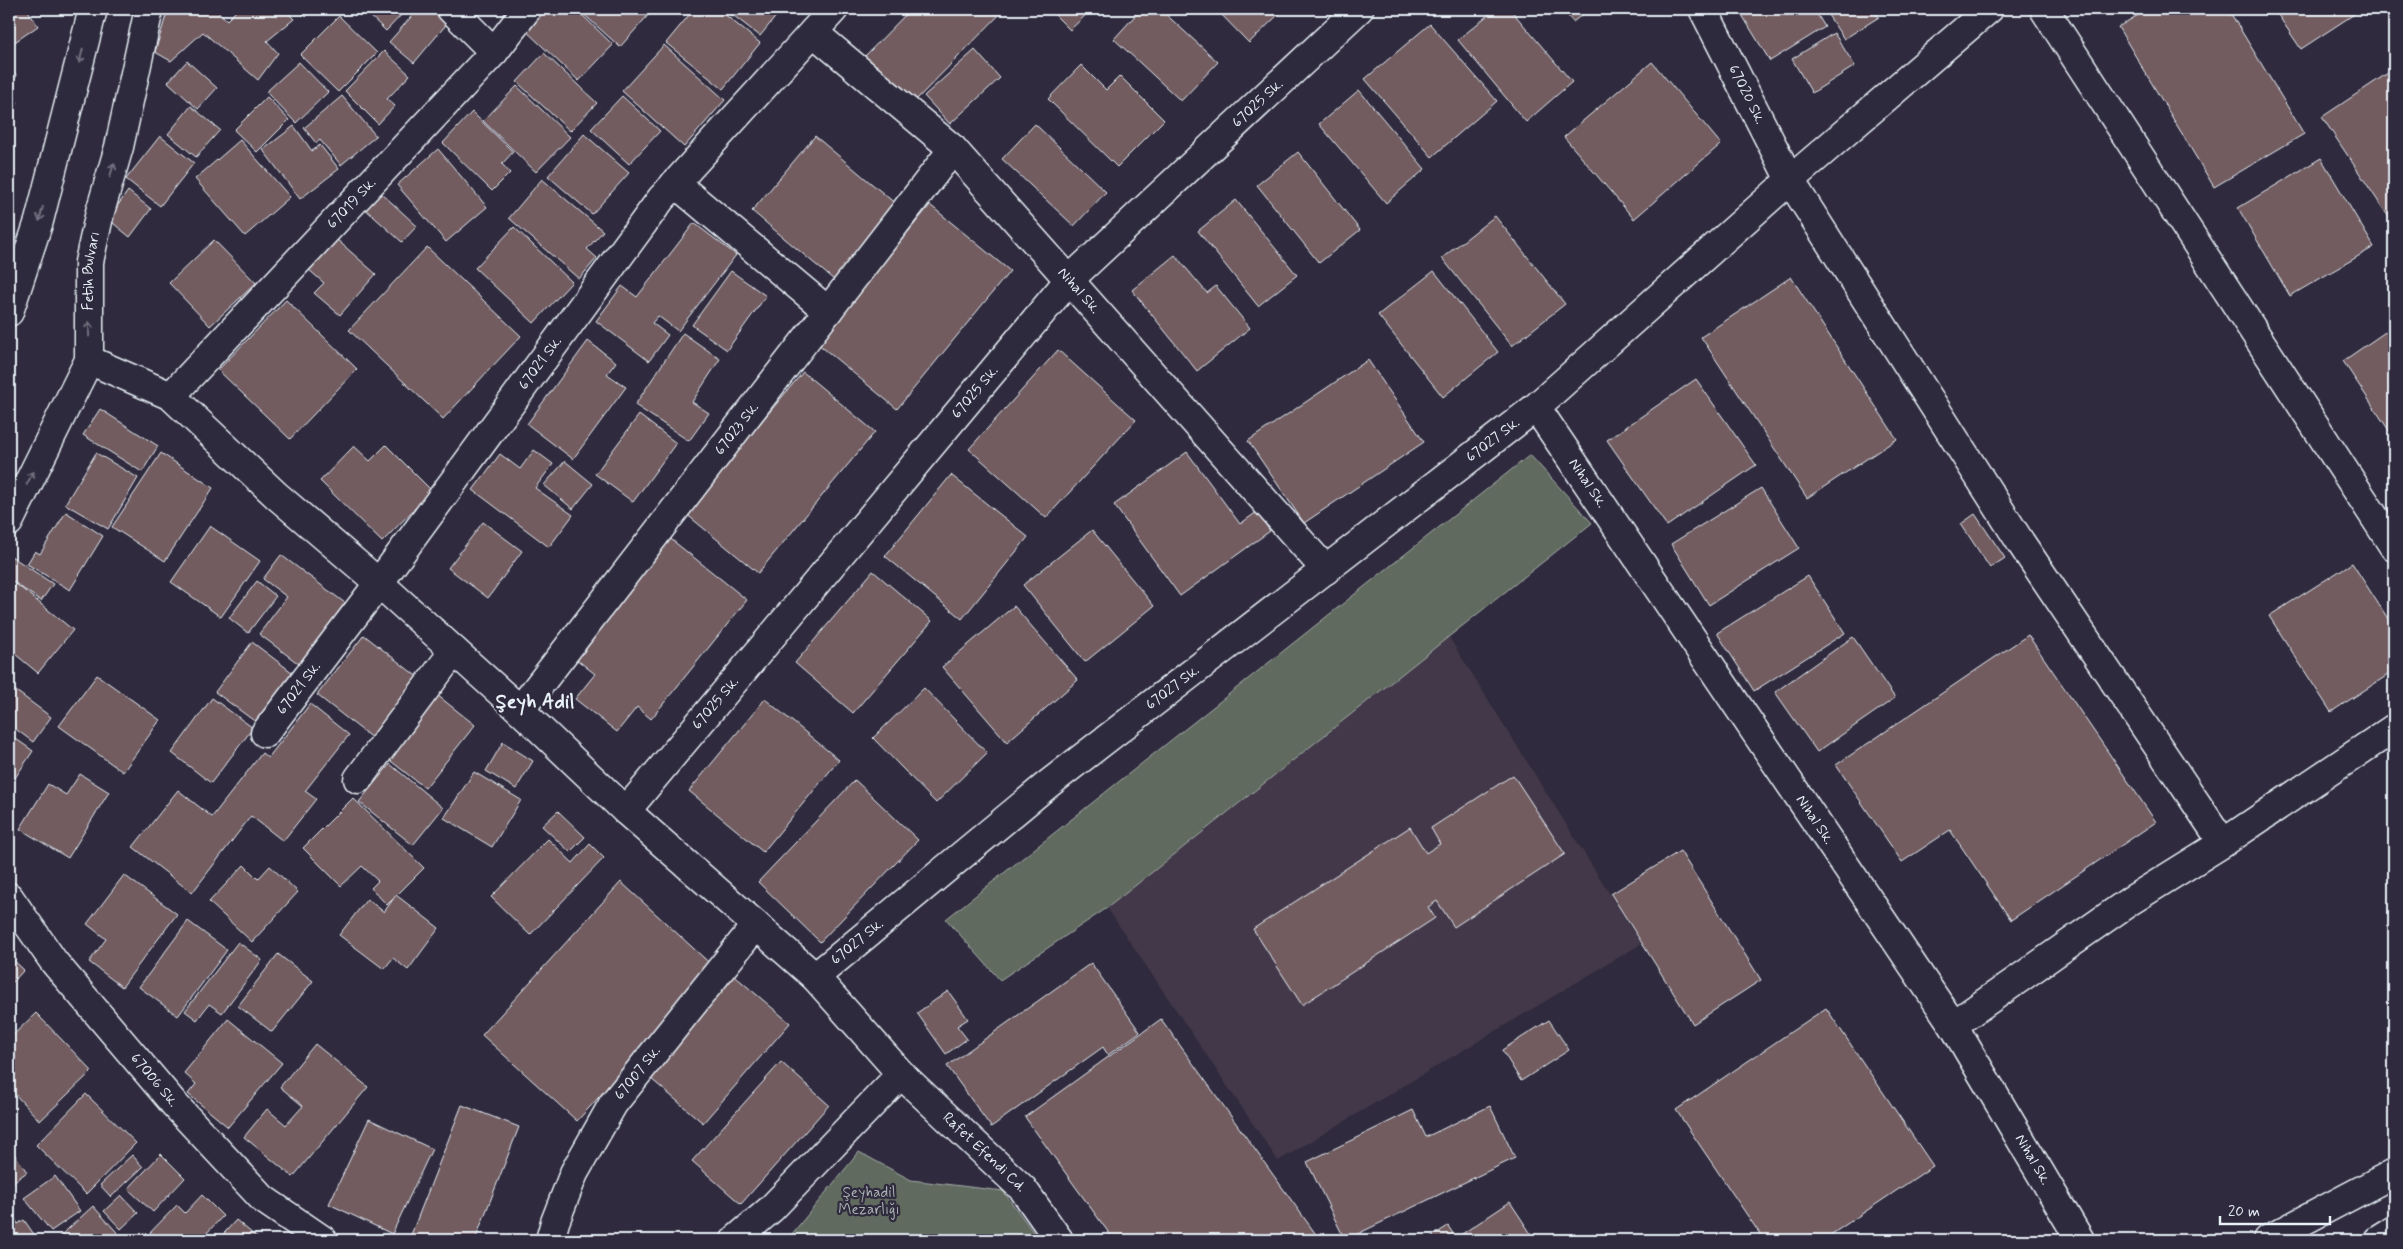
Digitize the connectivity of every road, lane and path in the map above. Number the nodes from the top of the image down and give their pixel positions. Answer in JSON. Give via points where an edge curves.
{"nodes":[{"id":1,"x":93,"y":9,"type":"edge"},
{"id":2,"x":150,"y":9,"type":"edge"},
{"id":3,"x":451,"y":9,"type":"edge"},
{"id":4,"x":527,"y":9,"type":"edge"},
{"id":5,"x":834,"y":9,"type":"edge"},
{"id":6,"x":1359,"y":9,"type":"edge"},
{"id":7,"x":1703,"y":9,"type":"edge"},
{"id":8,"x":1989,"y":9,"type":"edge"},
{"id":9,"x":2044,"y":9,"type":"edge"},
{"id":10,"x":813,"y":32,"type":"junction"},
{"id":11,"x":494,"y":52,"type":"junction"},
{"id":12,"x":953,"y":149,"type":"junction"},
{"id":13,"x":1790,"y":180,"type":"junction"},
{"id":14,"x":675,"y":183,"type":"junction"},
{"id":15,"x":1068,"y":281,"type":"junction"},
{"id":16,"x":828,"y":311,"type":"junction"},
{"id":17,"x":9,"y":312,"type":"edge"},
{"id":18,"x":89,"y":360,"type":"junction"},
{"id":19,"x":172,"y":396,"type":"junction"},
{"id":20,"x":1536,"y":407,"type":"junction"},
{"id":21,"x":9,"y":522,"type":"edge"},
{"id":22,"x":2394,"y":547,"type":"edge"},
{"id":23,"x":1326,"y":570,"type":"junction"},
{"id":24,"x":379,"y":583,"type":"junction"},
{"id":25,"x":454,"y":651,"type":"junction"},
{"id":26,"x":520,"y":710,"type":"junction"},
{"id":27,"x":2394,"y":728,"type":"edge"},
{"id":28,"x":265,"y":733,"type":"dead end"},
{"id":29,"x":358,"y":779,"type":"dead end"},
{"id":30,"x":626,"y":811,"type":"junction"},
{"id":31,"x":2223,"y":843,"type":"junction"},
{"id":32,"x":9,"y":897,"type":"edge"},
{"id":33,"x":756,"y":925,"type":"junction"},
{"id":34,"x":815,"y":977,"type":"junction"},
{"id":35,"x":1953,"y":1025,"type":"junction"},
{"id":36,"x":901,"y":1074,"type":"junction"},
{"id":37,"x":2394,"y":1173,"type":"edge"},
{"id":38,"x":2394,"y":1230,"type":"edge"},
{"id":39,"x":323,"y":1240,"type":"edge"},
{"id":40,"x":550,"y":1240,"type":"edge"},
{"id":41,"x":735,"y":1240,"type":"edge"},
{"id":42,"x":1058,"y":1240,"type":"edge"},
{"id":43,"x":2080,"y":1240,"type":"edge"},
{"id":44,"x":2267,"y":1240,"type":"edge"},
{"id":45,"x":2378,"y":1240,"type":"edge"}],
"edges":[{"from":1,"to":17,"type":"street","one_way":true,"via":[[39,221]]},
{"from":18,"to":2,"type":"street","name":"Fetih Bulvarı","one_way":true,"via":[[88,262],[120,147]]},
{"from":3,"to":11,"type":"street"},
{"from":4,"to":11,"type":"street","name":"67019 Sk."},
{"from":5,"to":10,"type":"street","name":"67021 Sk."},
{"from":6,"to":15,"type":"street","name":"67025 Sk."},
{"from":7,"to":13,"type":"street","name":"67020 Sk."},
{"from":8,"to":13,"type":"street","name":"67027 Sk."},
{"from":9,"to":22,"type":"street"},
{"from":10,"to":12,"type":"street","name":"Nihal Sk."},
{"from":10,"to":14,"type":"street","name":"67021 Sk."},
{"from":11,"to":19,"type":"street","name":"67019 Sk."},
{"from":12,"to":15,"type":"street","name":"Nihal Sk."},
{"from":12,"to":16,"type":"street","name":"67023 Sk."},
{"from":13,"to":20,"type":"street","name":"67027 Sk."},
{"from":13,"to":31,"type":"street","name":"67020 Sk.","via":[[2021,543]]},
{"from":14,"to":16,"type":"street"},
{"from":14,"to":24,"type":"street","name":"67021 Sk."},
{"from":15,"to":23,"type":"street","name":"Nihal Sk."},
{"from":15,"to":30,"type":"street","name":"67025 Sk."},
{"from":16,"to":26,"type":"street","name":"67023 Sk."},
{"from":18,"to":19,"type":"street"},
{"from":21,"to":18,"type":"street","name":"Fetih Bulvarı","one_way":true},
{"from":19,"to":24,"type":"street","name":"Rafet Efendi Cd.","via":[[276,495]]},
{"from":20,"to":23,"type":"street","name":"67027 Sk."},
{"from":20,"to":35,"type":"street","name":"Nihal Sk."},
{"from":23,"to":34,"type":"street","name":"67027 Sk.","via":[[1047,785]]},
{"from":24,"to":25,"type":"street","name":"Rafet Efendi Cd."},
{"from":24,"to":28,"type":"street","name":"67021 Sk."},
{"from":25,"to":26,"type":"street","name":"Rafet Efendi Cd."},
{"from":25,"to":29,"type":"street"},
{"from":26,"to":30,"type":"street","name":"Rafet Efendi Cd."},
{"from":27,"to":31,"type":"street"},
{"from":30,"to":33,"type":"street","name":"Rafet Efendi Cd."},
{"from":31,"to":35,"type":"street","via":[[2130,901]]},
{"from":32,"to":39,"type":"street","name":"67006 Sk.","via":[[54,962],[176,1106],[263,1199]]},
{"from":33,"to":34,"type":"street","name":"Rafet Efendi Cd."},
{"from":33,"to":40,"type":"street","name":"67007 Sk.","via":[[612,1104],[574,1173]]},
{"from":34,"to":36,"type":"street","name":"Rafet Efendi Cd."},
{"from":35,"to":43,"type":"street","name":"Nihal Sk."},
{"from":36,"to":41,"type":"street","via":[[770,1209]]},
{"from":36,"to":42,"type":"street","name":"Rafet Efendi Cd.","via":[[1023,1189]]},
{"from":37,"to":44,"type":"street"},
{"from":38,"to":45,"type":"street"}]}
